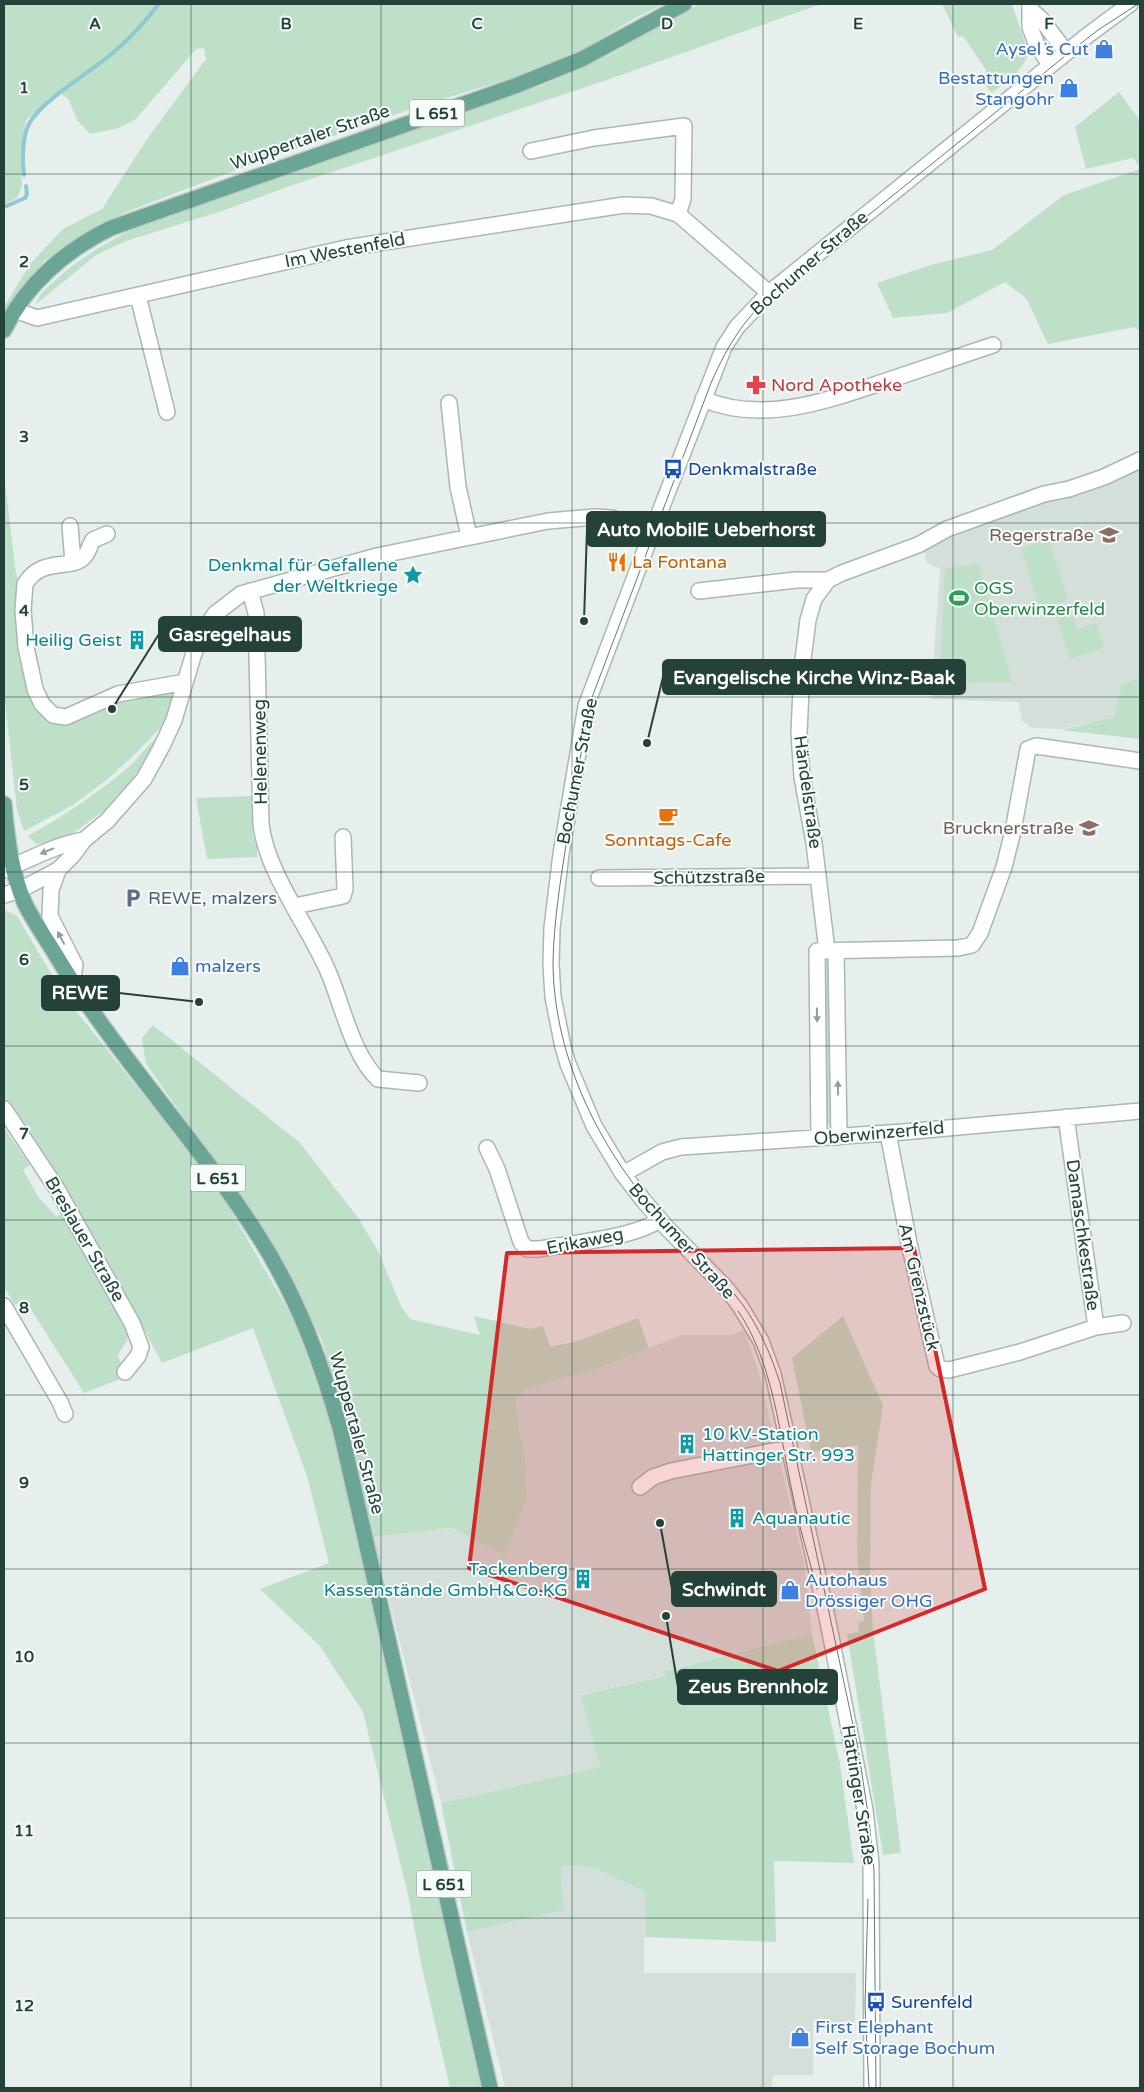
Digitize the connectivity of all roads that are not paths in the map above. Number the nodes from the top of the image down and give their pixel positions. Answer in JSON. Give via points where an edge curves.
{"nodes":[{"id":1,"x":684,"y":4,"type":"edge"},
{"id":2,"x":1130,"y":4,"type":"edge"},
{"id":3,"x":1031,"y":7,"type":"edge"},
{"id":4,"x":1066,"y":52,"type":"junction"},
{"id":5,"x":1050,"y":65,"type":"junction"},
{"id":6,"x":532,"y":151,"type":"dead end"},
{"id":7,"x":678,"y":214,"type":"junction"},
{"id":8,"x":769,"y":293,"type":"junction"},
{"id":9,"x":138,"y":296,"type":"junction"},
{"id":10,"x":15,"y":310,"type":"junction"},
{"id":11,"x":4,"y":330,"type":"edge"},
{"id":12,"x":993,"y":345,"type":"dead end"},
{"id":13,"x":703,"y":399,"type":"junction"},
{"id":14,"x":449,"y":403,"type":"dead end"},
{"id":15,"x":166,"y":412,"type":"dead end"},
{"id":16,"x":1140,"y":460,"type":"edge"},
{"id":17,"x":70,"y":526,"type":"dead end"},
{"id":18,"x":652,"y":532,"type":"junction"},
{"id":19,"x":107,"y":534,"type":"dead end"},
{"id":20,"x":469,"y":536,"type":"junction"},
{"id":21,"x":73,"y":562,"type":"junction"},
{"id":22,"x":828,"y":580,"type":"junction"},
{"id":23,"x":250,"y":591,"type":"junction"},
{"id":24,"x":699,"y":592,"type":"dead end"},
{"id":25,"x":185,"y":682,"type":"junction"},
{"id":26,"x":1133,"y":763,"type":"edge"},
{"id":27,"x":4,"y":804,"type":"edge"},
{"id":28,"x":343,"y":837,"type":"dead end"},
{"id":29,"x":84,"y":840,"type":"junction"},
{"id":30,"x":8,"y":869,"type":"edge"},
{"id":31,"x":58,"y":870,"type":"junction"},
{"id":32,"x":818,"y":876,"type":"junction"},
{"id":33,"x":599,"y":878,"type":"dead end"},
{"id":34,"x":20,"y":890,"type":"junction"},
{"id":35,"x":4,"y":895,"type":"edge"},
{"id":36,"x":295,"y":906,"type":"junction"},
{"id":37,"x":831,"y":951,"type":"junction"},
{"id":38,"x":72,"y":983,"type":"junction"},
{"id":39,"x":419,"y":1083,"type":"dead end"},
{"id":40,"x":4,"y":1109,"type":"edge"},
{"id":41,"x":1140,"y":1110,"type":"edge"},
{"id":42,"x":1066,"y":1117,"type":"junction"},
{"id":43,"x":888,"y":1133,"type":"junction"},
{"id":44,"x":839,"y":1137,"type":"junction"},
{"id":45,"x":819,"y":1138,"type":"junction"},
{"id":46,"x":487,"y":1148,"type":"dead end"},
{"id":47,"x":624,"y":1174,"type":"junction"},
{"id":48,"x":660,"y":1220,"type":"junction"},
{"id":49,"x":4,"y":1306,"type":"edge"},
{"id":50,"x":749,"y":1318,"type":"joint"},
{"id":51,"x":1123,"y":1323,"type":"dead end"},
{"id":52,"x":1096,"y":1327,"type":"junction"},
{"id":53,"x":125,"y":1372,"type":"dead end"},
{"id":54,"x":65,"y":1414,"type":"dead end"},
{"id":55,"x":789,"y":1448,"type":"junction"},
{"id":56,"x":640,"y":1487,"type":"dead end"},
{"id":57,"x":490,"y":2088,"type":"edge"},
{"id":58,"x":872,"y":2088,"type":"edge"}],
"edges":[{"from":1,"to":10,"type":"main road","name":"Wuppertaler Straße","number":"L 651","via":[[582,59],[515,86],[111,228],[65,256],[35,284]]},
{"from":2,"to":4,"type":"street","name":"Bochumer Straße"},
{"from":3,"to":4,"type":"street"},
{"from":3,"to":5,"type":"street","via":[[1030,27]]},
{"from":4,"to":5,"type":"street","name":"Bochumer Straße"},
{"from":5,"to":8,"type":"street","name":"Bochumer Straße"},
{"from":6,"to":7,"type":"street","via":[[594,138],[684,126],[683,198]]},
{"from":7,"to":8,"type":"street","name":"Im Westenfeld"},
{"from":7,"to":9,"type":"street","name":"Im Westenfeld","via":[[651,206],[624,205],[421,235],[346,248]]},
{"from":8,"to":13,"type":"street","name":"Bochumer Straße","via":[[730,337]]},
{"from":9,"to":10,"type":"street","name":"Im Westenfeld","via":[[37,318]]},
{"from":9,"to":15,"type":"street"},
{"from":10,"to":11,"type":"main road","name":"Wuppertaler Straße","number":"L 651"},
{"from":12,"to":13,"type":"street","via":[[812,404],[783,409],[741,409]]},
{"from":13,"to":18,"type":"street","name":"Bochumer Straße"},
{"from":14,"to":20,"type":"street","via":[[458,486]]},
{"from":16,"to":22,"type":"street","via":[[1091,482],[1044,494],[947,529],[918,545]]},
{"from":17,"to":21,"type":"street"},
{"from":18,"to":20,"type":"street","via":[[612,518],[595,517],[548,521]]},
{"from":18,"to":47,"type":"street","name":"Bochumer Straße","via":[[586,706],[561,854],[551,946],[553,997],[568,1064],[594,1126]]},
{"from":19,"to":21,"type":"street","via":[[92,540],[84,557]]},
{"from":20,"to":23,"type":"street","via":[[377,556]]},
{"from":21,"to":25,"type":"street","via":[[34,567],[24,587],[26,647],[35,689],[42,704],[53,715],[66,718],[118,694]]},
{"from":22,"to":24,"type":"street","via":[[796,580]]},
{"from":22,"to":32,"type":"street","name":"Händelstraße","via":[[814,599],[808,620],[799,710],[802,776]]},
{"from":23,"to":25,"type":"street","via":[[228,602],[210,621]]},
{"from":23,"to":36,"type":"street","name":"Helenenweg","via":[[256,613],[263,836],[274,868]]},
{"from":25,"to":29,"type":"street","via":[[174,720],[152,767],[107,821]]},
{"from":26,"to":37,"type":"street","via":[[1036,746],[1028,749],[1004,867],[980,933],[972,945]]},
{"from":27,"to":30,"type":"main road","name":"Wuppertaler Straße","number":"L 651"},
{"from":28,"to":36,"type":"street","via":[[343,896]]},
{"from":29,"to":30,"type":"street","one_way":true,"via":[[60,846]]},
{"from":29,"to":31,"type":"street"},
{"from":30,"to":34,"type":"main road","name":"Wuppertaler Straße","number":"L 651"},
{"from":31,"to":34,"type":"street"},
{"from":38,"to":31,"type":"street","one_way":true,"via":[[75,965],[50,916],[51,890]]},
{"from":32,"to":33,"type":"street","name":"Schützstraße"},
{"from":32,"to":37,"type":"street","name":"Händelstraße"},
{"from":34,"to":35,"type":"street"},
{"from":34,"to":38,"type":"main road","name":"Wuppertaler Straße","number":"L 651"},
{"from":36,"to":39,"type":"street","name":"Helenenweg","via":[[332,980],[368,1068],[378,1079]]},
{"from":44,"to":37,"type":"street","name":"Händelstraße","one_way":true},
{"from":37,"to":45,"type":"street","one_way":true,"via":[[817,951],[816,961]]},
{"from":38,"to":57,"type":"main road","name":"Wuppertaler Straße","number":"L 651","via":[[260,1238],[302,1316],[324,1372],[342,1432]]},
{"from":40,"to":53,"type":"street","name":"Breslauer Straße","via":[[57,1189],[132,1323],[141,1347]]},
{"from":41,"to":42,"type":"street","name":"Oberwinzerfeld"},
{"from":42,"to":43,"type":"street","name":"Oberwinzerfeld"},
{"from":42,"to":52,"type":"street","name":"Damaschkestraße"},
{"from":43,"to":44,"type":"street","name":"Oberwinzerfeld"},
{"from":43,"to":52,"type":"street","name":"Am Grenzstück","via":[[910,1250],[940,1369],[949,1370],[1020,1352]]},
{"from":44,"to":45,"type":"street","name":"Oberwinzerfeld"},
{"from":45,"to":47,"type":"street","name":"Oberwinzerfeld","via":[[681,1147],[662,1152]]},
{"from":46,"to":48,"type":"street","name":"Erikaweg","via":[[498,1169],[521,1242],[527,1249],[619,1235],[648,1228]]},
{"from":47,"to":48,"type":"street","name":"Bochumer Straße"},
{"from":48,"to":50,"type":"street","name":"Bochumer Straße","via":[[726,1288]]},
{"from":49,"to":54,"type":"street"},
{"from":50,"to":55,"type":"street","name":"Hattinger Straße","via":[[768,1358]]},
{"from":51,"to":52,"type":"street","name":"Damaschkestraße"},
{"from":55,"to":56,"type":"street","via":[[671,1470],[653,1477]]},
{"from":55,"to":58,"type":"street","name":"Hattinger Straße","via":[[865,1810],[871,1864]]}]}
